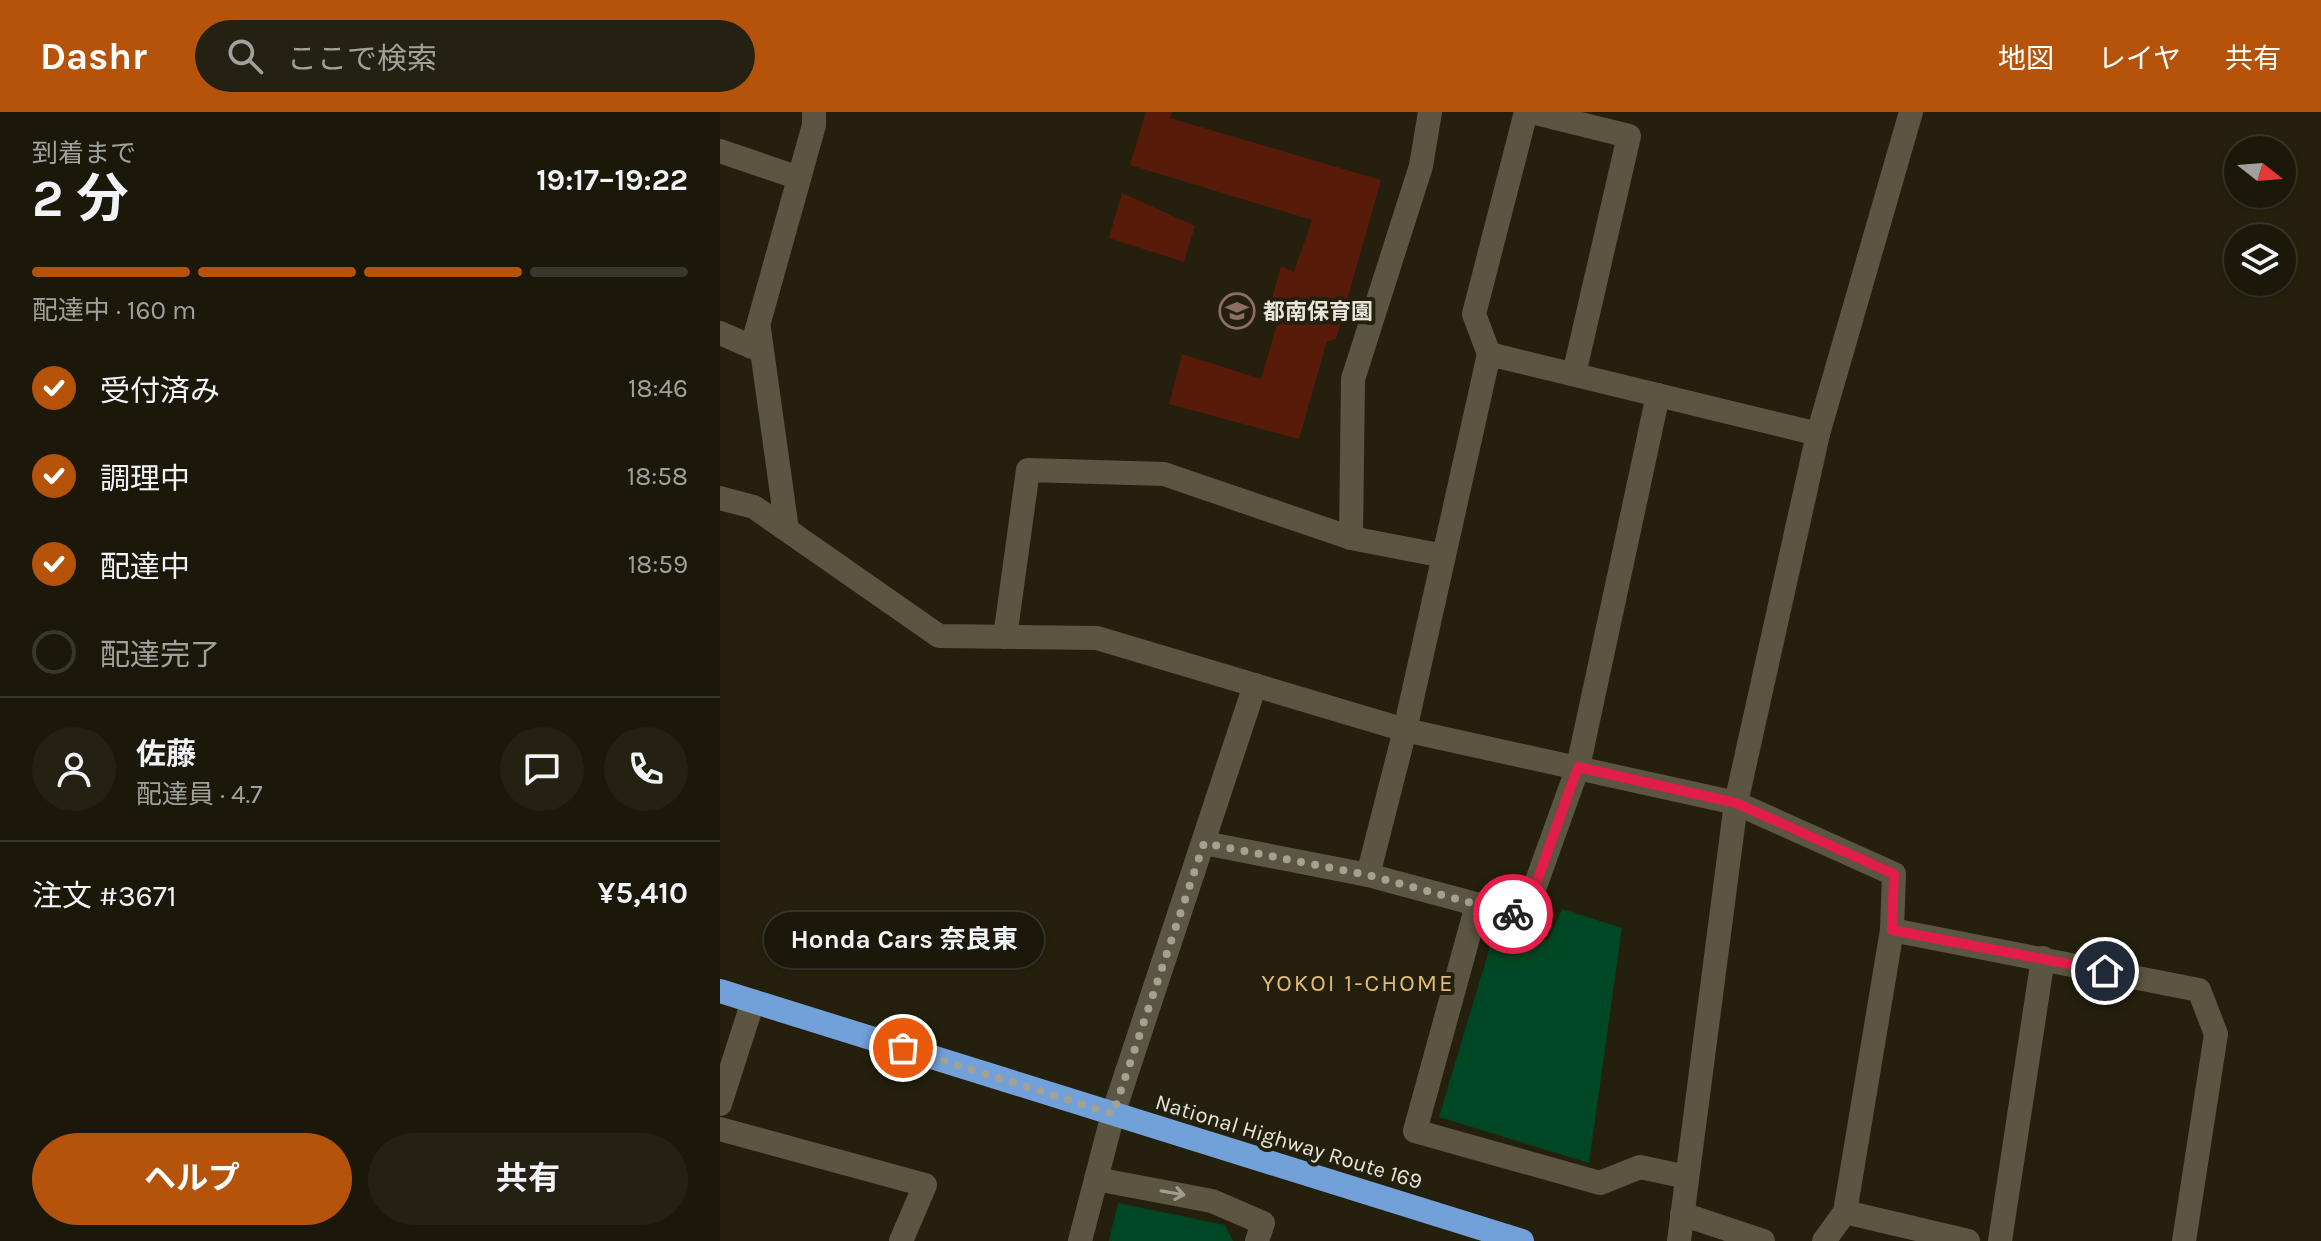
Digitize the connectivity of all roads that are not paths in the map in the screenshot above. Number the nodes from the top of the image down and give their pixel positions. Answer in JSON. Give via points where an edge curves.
{"nodes":[{"id":1,"x":814,"y":112,"type":"edge"},
{"id":2,"x":1430,"y":112,"type":"edge"},
{"id":3,"x":1526,"y":112,"type":"edge"},
{"id":4,"x":1532,"y":112,"type":"edge"},
{"id":5,"x":1911,"y":112,"type":"edge"},
{"id":6,"x":720,"y":151,"type":"edge"},
{"id":7,"x":799,"y":178,"type":"junction"},
{"id":8,"x":758,"y":323,"type":"junction"},
{"id":9,"x":720,"y":333,"type":"edge"},
{"id":10,"x":1489,"y":354,"type":"junction"},
{"id":11,"x":1574,"y":374,"type":"junction"},
{"id":12,"x":1658,"y":395,"type":"junction"},
{"id":13,"x":1818,"y":434,"type":"junction"},
{"id":14,"x":722,"y":506,"type":"edge"},
{"id":15,"x":787,"y":530,"type":"junction"},
{"id":16,"x":1351,"y":538,"type":"junction"},
{"id":17,"x":1444,"y":556,"type":"junction"},
{"id":18,"x":1005,"y":637,"type":"junction"},
{"id":19,"x":1255,"y":685,"type":"junction"},
{"id":20,"x":1405,"y":730,"type":"junction"},
{"id":21,"x":1578,"y":767,"type":"junction"},
{"id":22,"x":1736,"y":803,"type":"junction"},
{"id":23,"x":1204,"y":843,"type":"junction"},
{"id":24,"x":1368,"y":875,"type":"junction"},
{"id":25,"x":1477,"y":905,"type":"junction"},
{"id":26,"x":1892,"y":930,"type":"junction"},
{"id":27,"x":2043,"y":958,"type":"junction"},
{"id":28,"x":720,"y":991,"type":"edge"},
{"id":29,"x":753,"y":1001,"type":"junction"},
{"id":30,"x":720,"y":1104,"type":"edge"},
{"id":31,"x":1113,"y":1114,"type":"junction"},
{"id":32,"x":720,"y":1129,"type":"edge"},
{"id":33,"x":1687,"y":1177,"type":"junction"},
{"id":34,"x":1096,"y":1179,"type":"junction"},
{"id":35,"x":1845,"y":1212,"type":"junction"},
{"id":36,"x":1682,"y":1214,"type":"junction"},
{"id":37,"x":901,"y":1241,"type":"edge"},
{"id":38,"x":1080,"y":1241,"type":"edge"},
{"id":39,"x":1257,"y":1241,"type":"edge"},
{"id":40,"x":1522,"y":1241,"type":"edge"},
{"id":41,"x":1679,"y":1241,"type":"edge"},
{"id":42,"x":1763,"y":1241,"type":"edge"},
{"id":43,"x":1824,"y":1241,"type":"edge"},
{"id":44,"x":1968,"y":1241,"type":"edge"},
{"id":45,"x":2000,"y":1241,"type":"edge"},
{"id":46,"x":2184,"y":1241,"type":"edge"}],
"edges":[{"from":1,"to":7,"type":"street"},
{"from":2,"to":16,"type":"street","via":[[1421,166],[1353,379]]},
{"from":3,"to":10,"type":"street","via":[[1474,314]]},
{"from":4,"to":11,"type":"street","via":[[1629,136]]},
{"from":5,"to":13,"type":"street"},
{"from":6,"to":7,"type":"street"},
{"from":7,"to":8,"type":"street"},
{"from":8,"to":9,"type":"street","via":[[752,347]]},
{"from":8,"to":15,"type":"street"},
{"from":10,"to":11,"type":"street"},
{"from":10,"to":17,"type":"street"},
{"from":11,"to":12,"type":"street"},
{"from":12,"to":13,"type":"street"},
{"from":12,"to":21,"type":"street"},
{"from":13,"to":22,"type":"street"},
{"from":14,"to":15,"type":"street","via":[[754,507]]},
{"from":15,"to":18,"type":"street","via":[[939,636]]},
{"from":16,"to":17,"type":"street"},
{"from":16,"to":18,"type":"street","via":[[1164,474],[1028,470]]},
{"from":17,"to":20,"type":"street"},
{"from":18,"to":19,"type":"street","via":[[1097,638]]},
{"from":19,"to":20,"type":"street"},
{"from":19,"to":23,"type":"street"},
{"from":20,"to":21,"type":"street"},
{"from":20,"to":24,"type":"street"},
{"from":21,"to":22,"type":"street"},
{"from":21,"to":25,"type":"street","via":[[1524,917]]},
{"from":22,"to":26,"type":"street","via":[[1894,874]]},
{"from":22,"to":33,"type":"street"},
{"from":23,"to":24,"type":"street"},
{"from":23,"to":31,"type":"street"},
{"from":24,"to":25,"type":"street"},
{"from":25,"to":33,"type":"street","via":[[1415,1131],[1600,1183],[1640,1167]]},
{"from":26,"to":27,"type":"street"},
{"from":26,"to":35,"type":"street"},
{"from":27,"to":45,"type":"street"},
{"from":27,"to":46,"type":"street","via":[[2199,990],[2216,1034]]},
{"from":28,"to":29,"type":"highway","name":"National Highway Route 169"},
{"from":29,"to":30,"type":"street"},
{"from":29,"to":31,"type":"highway","name":"National Highway Route 169"},
{"from":31,"to":34,"type":"street"},
{"from":31,"to":40,"type":"highway","name":"National Highway Route 169"},
{"from":32,"to":37,"type":"street","via":[[925,1185]]},
{"from":33,"to":36,"type":"street"},
{"from":34,"to":38,"type":"street"},
{"from":34,"to":39,"type":"street","one_way":true,"via":[[1212,1201],[1263,1223]]},
{"from":35,"to":43,"type":"street"},
{"from":35,"to":44,"type":"street"},
{"from":36,"to":41,"type":"street"},
{"from":36,"to":42,"type":"street"}]}
